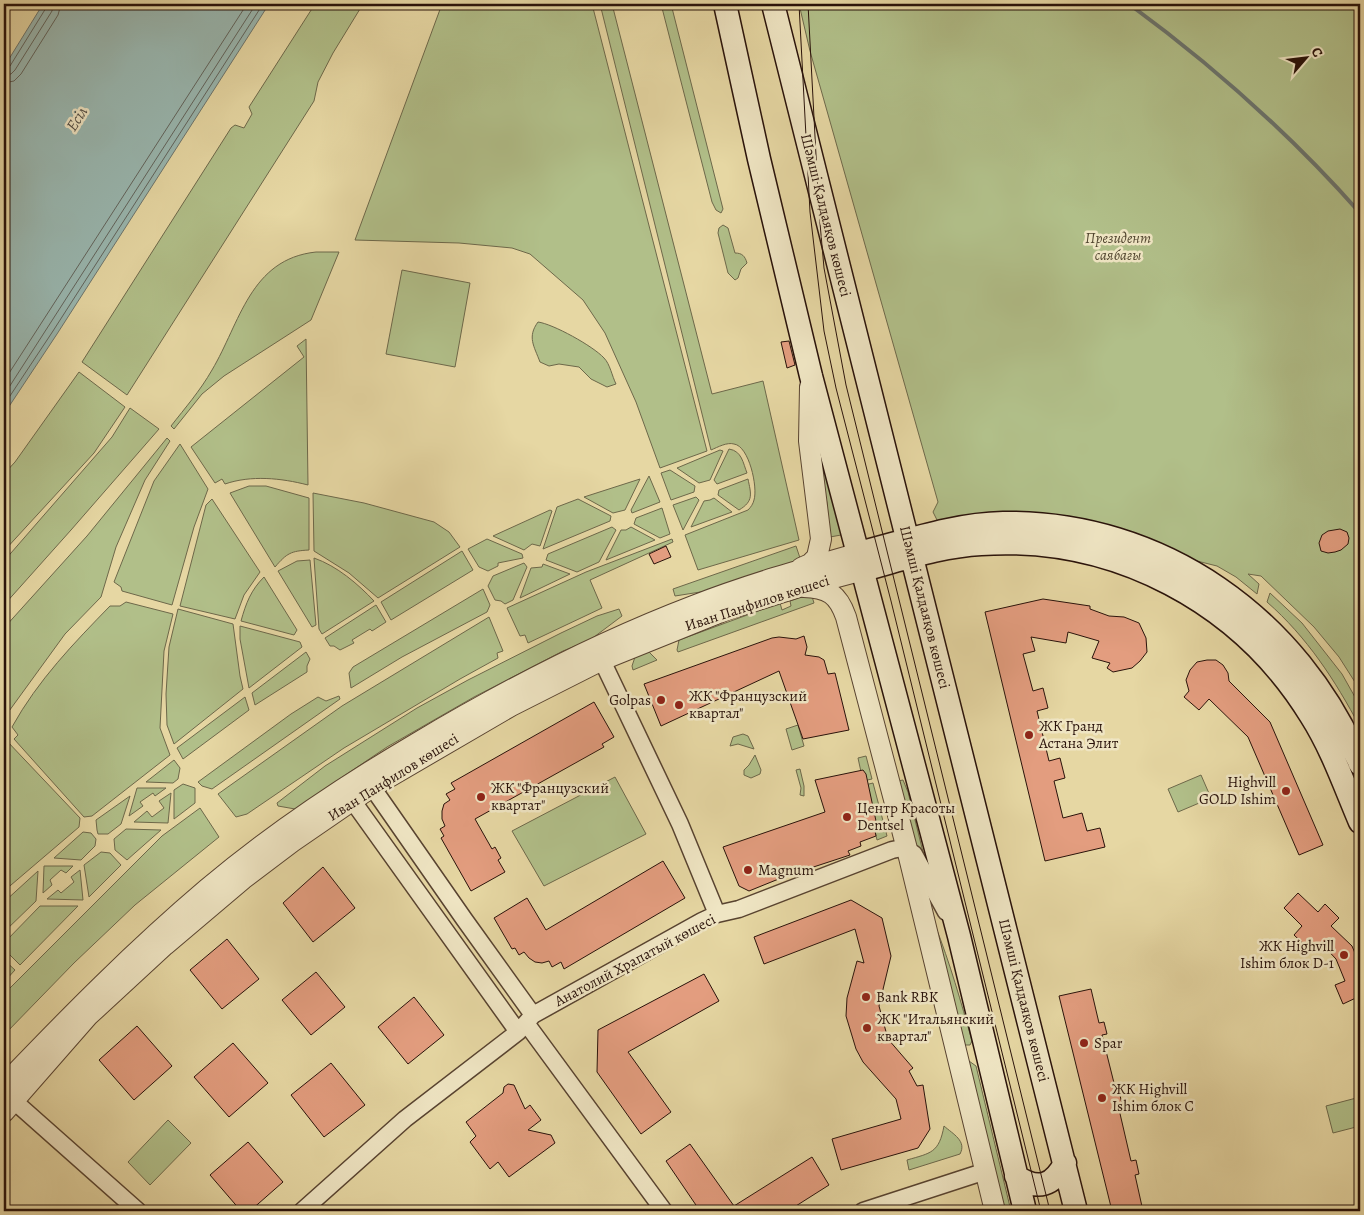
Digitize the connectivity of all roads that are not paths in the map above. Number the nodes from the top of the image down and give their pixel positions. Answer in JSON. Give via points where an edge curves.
{"nodes":[{"id":1,"x":725,"y":4,"type":"edge"},
{"id":2,"x":773,"y":4,"type":"edge"},
{"id":3,"x":811,"y":376,"type":"junction"},
{"id":4,"x":910,"y":549,"type":"junction"},
{"id":5,"x":861,"y":562,"type":"junction"},
{"id":6,"x":797,"y":579,"type":"junction"},
{"id":7,"x":599,"y":653,"type":"junction"},
{"id":8,"x":1360,"y":764,"type":"edge"},
{"id":9,"x":368,"y":780,"type":"junction"},
{"id":10,"x":348,"y":794,"type":"junction"},
{"id":11,"x":1360,"y":822,"type":"edge"},
{"id":12,"x":907,"y":849,"type":"junction"},
{"id":13,"x":717,"y":914,"type":"junction"},
{"id":14,"x":959,"y":936,"type":"junction"},
{"id":15,"x":526,"y":1023,"type":"junction"},
{"id":16,"x":6,"y":1097,"type":"edge"},
{"id":17,"x":1065,"y":1163,"type":"junction"},
{"id":18,"x":986,"y":1171,"type":"junction"},
{"id":19,"x":1016,"y":1176,"type":"junction"},
{"id":20,"x":138,"y":1211,"type":"edge"},
{"id":21,"x":302,"y":1211,"type":"edge"},
{"id":22,"x":664,"y":1211,"type":"edge"},
{"id":23,"x":863,"y":1211,"type":"edge"},
{"id":24,"x":995,"y":1211,"type":"edge"},
{"id":25,"x":1025,"y":1211,"type":"edge"},
{"id":26,"x":1076,"y":1211,"type":"edge"}],
"edges":[{"from":1,"to":3,"type":"main road"},
{"from":2,"to":4,"type":"main road","name":"Шәмші Қалдаяқов көшесі"},
{"from":3,"to":5,"type":"main road"},
{"from":3,"to":6,"type":"street","via":[[809,441],[821,539],[817,557]]},
{"from":4,"to":5,"type":"main road"},
{"from":4,"to":8,"type":"main road","via":[[952,529],[1001,523],[1036,524],[1110,536],[1176,562],[1241,604],[1292,654],[1334,713]]},
{"from":4,"to":11,"type":"main road","via":[[942,550],[1014,542],[1091,553],[1135,568],[1217,611],[1262,652],[1312,716]]},
{"from":4,"to":17,"type":"main road","name":"Шәмші Қалдаяқов көшесі"},
{"from":5,"to":6,"type":"street","name":"Иван Панфилов көшесі"},
{"from":5,"to":14,"type":"main road"},
{"from":6,"to":7,"type":"street","name":"Иван Панфилов көшесі","via":[[718,612]]},
{"from":6,"to":12,"type":"street","via":[[826,591],[842,606]]},
{"from":7,"to":9,"type":"street","name":"Иван Панфилов көшесі","via":[[483,703]]},
{"from":7,"to":13,"type":"street","via":[[686,837]]},
{"from":9,"to":10,"type":"street","name":"Иван Панфилов көшесі"},
{"from":9,"to":15,"type":"street","via":[[447,895]]},
{"from":10,"to":15,"type":"street"},
{"from":10,"to":16,"type":"street","name":"Иван Панфилов көшесі","via":[[274,836],[207,889],[100,986]]},
{"from":12,"to":13,"type":"street","name":"Анатолий Храпатый көшесі","via":[[896,848],[740,909]]},
{"from":12,"to":14,"type":"street","via":[[914,854]]},
{"from":12,"to":18,"type":"street"},
{"from":13,"to":15,"type":"street","name":"Анатолий Храпатый көшесі"},
{"from":14,"to":19,"type":"main road"},
{"from":15,"to":21,"type":"street","name":"Анатолий Храпатый көшесі","via":[[405,1118]]},
{"from":15,"to":22,"type":"street"},
{"from":16,"to":20,"type":"street"},
{"from":17,"to":19,"type":"main road","via":[[1052,1181],[1038,1185],[1028,1184]]},
{"from":17,"to":26,"type":"main road","name":"Шәмші Қалдаяқов көшесі"},
{"from":18,"to":23,"type":"street"},
{"from":18,"to":24,"type":"street"},
{"from":19,"to":25,"type":"main road"}]}
